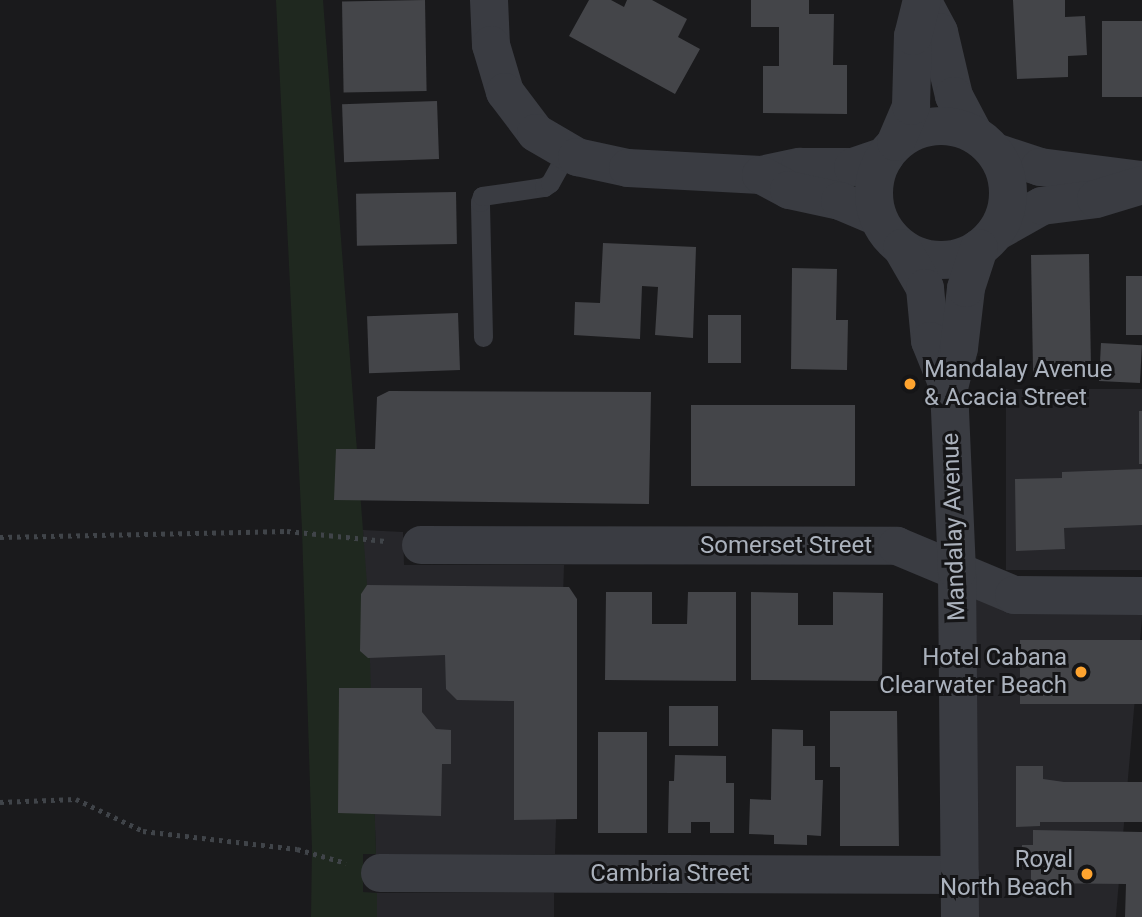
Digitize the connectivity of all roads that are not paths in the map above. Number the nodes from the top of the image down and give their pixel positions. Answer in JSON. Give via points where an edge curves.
{"nodes":[{"id":1,"x":489,"y":0,"type":"edge"},
{"id":2,"x":922,"y":0,"type":"edge"},
{"id":3,"x":551,"y":142,"type":"junction"},
{"id":4,"x":984,"y":143,"type":"junction"},
{"id":5,"x":890,"y":149,"type":"junction"},
{"id":6,"x":761,"y":174,"type":"junction"},
{"id":7,"x":1142,"y":182,"type":"edge"},
{"id":8,"x":878,"y":217,"type":"junction"},
{"id":9,"x":987,"y":240,"type":"junction"},
{"id":10,"x":902,"y":248,"type":"junction"},
{"id":11,"x":483,"y":337,"type":"dead end"},
{"id":12,"x":949,"y":388,"type":"junction"},
{"id":13,"x":421,"y":545,"type":"road end"},
{"id":14,"x":957,"y":572,"type":"junction"},
{"id":15,"x":1142,"y":596,"type":"edge"},
{"id":16,"x":380,"y":873,"type":"road end"},
{"id":17,"x":960,"y":875,"type":"junction"},
{"id":18,"x":960,"y":917,"type":"edge"}],
"edges":[{"from":1,"to":3,"type":"street","via":[[491,45],[505,92]]},
{"from":2,"to":4,"type":"street","via":[[939,32],[954,96]]},
{"from":2,"to":5,"type":"street","via":[[913,36],[911,106]]},
{"from":3,"to":6,"type":"street","via":[[577,157],[628,168]]},
{"from":3,"to":11,"type":"lane","via":[[550,183],[482,196]]},
{"from":4,"to":5,"type":"street","via":[[955,127],[934,126],[914,131]]},
{"from":4,"to":7,"type":"street","via":[[1040,167]]},
{"from":4,"to":9,"type":"street","via":[[1008,183],[1008,200]]},
{"from":5,"to":6,"type":"street","via":[[853,167],[800,167]]},
{"from":5,"to":8,"type":"street","via":[[876,175]]},
{"from":6,"to":8,"type":"street","via":[[789,190],[840,201]]},
{"from":7,"to":9,"type":"street","via":[[1096,199],[1042,206]]},
{"from":8,"to":10,"type":"street"},
{"from":9,"to":10,"type":"street","via":[[961,257],[941,260]]},
{"from":9,"to":12,"type":"street","name":"Mandalay Avenue","via":[[966,288]]},
{"from":10,"to":12,"type":"street","name":"Mandalay Avenue","via":[[925,288],[930,341]]},
{"from":12,"to":14,"type":"street","name":"Mandalay Avenue"},
{"from":13,"to":14,"type":"street","name":"Somerset Street","via":[[897,546]]},
{"from":14,"to":15,"type":"street","name":"Somerset Street","via":[[1014,595]]},
{"from":14,"to":17,"type":"street","name":"Mandalay Avenue"},
{"from":16,"to":17,"type":"street","name":"Cambria Street"},
{"from":17,"to":18,"type":"street","name":"Mandalay Avenue"}]}
